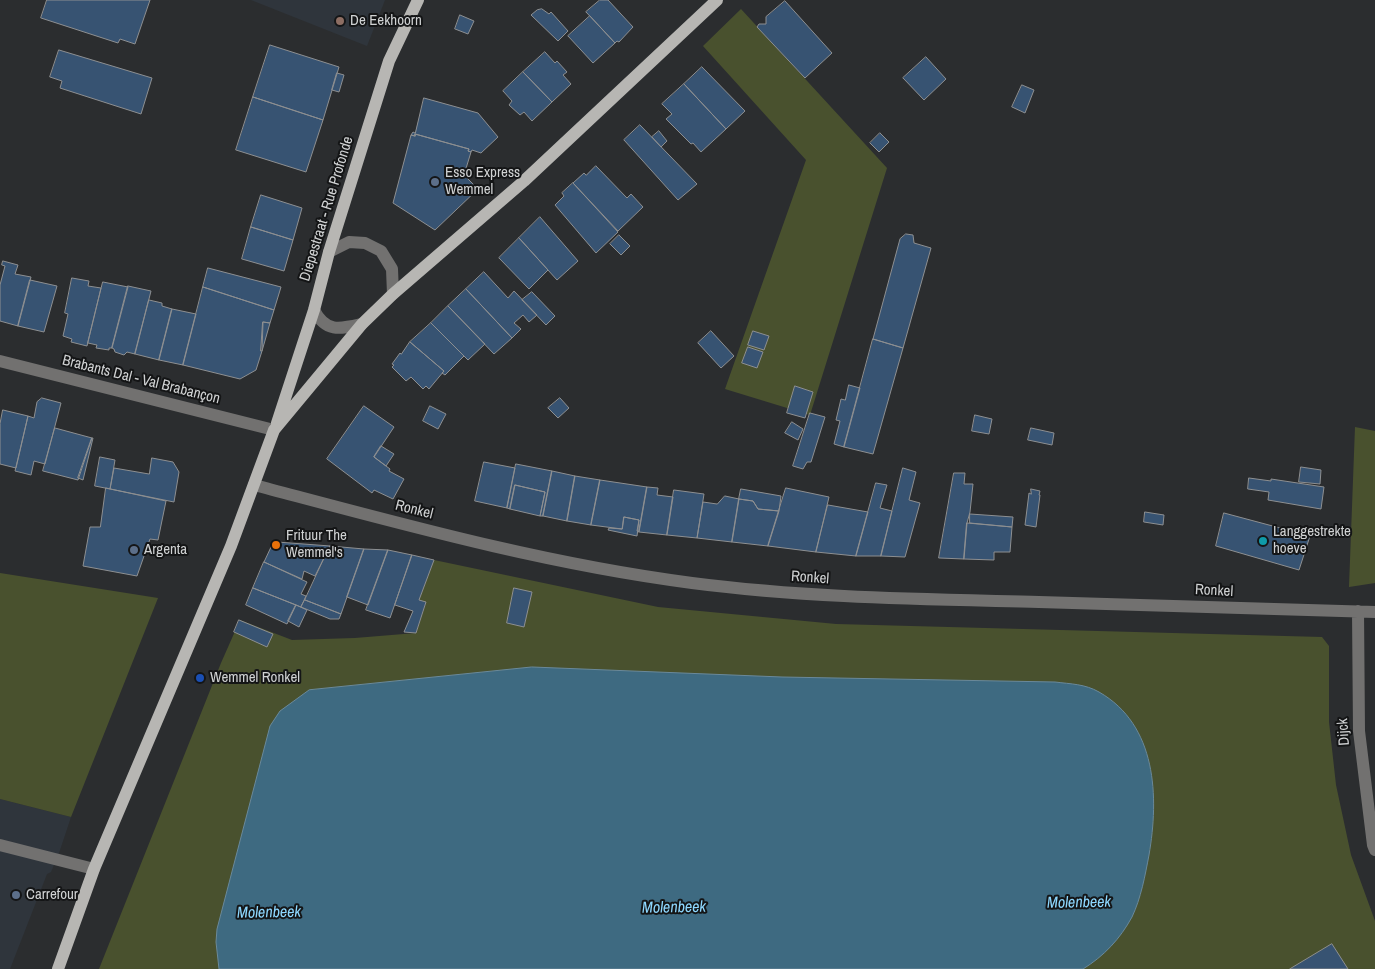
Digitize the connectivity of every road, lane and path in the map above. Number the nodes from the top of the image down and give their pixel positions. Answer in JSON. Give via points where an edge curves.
{"nodes":[{"id":1,"x":418,"y":0,"type":"edge"},
{"id":2,"x":717,"y":0,"type":"edge"},
{"id":3,"x":329,"y":252,"type":"junction"},
{"id":4,"x":393,"y":294,"type":"junction"},
{"id":5,"x":314,"y":310,"type":"junction"},
{"id":6,"x":362,"y":324,"type":"junction"},
{"id":7,"x":0,"y":361,"type":"edge"},
{"id":8,"x":274,"y":430,"type":"junction"},
{"id":9,"x":254,"y":485,"type":"junction"},
{"id":10,"x":1358,"y":611,"type":"junction"},
{"id":11,"x":1375,"y":612,"type":"edge"},
{"id":12,"x":0,"y":845,"type":"edge"},
{"id":13,"x":1375,"y":850,"type":"edge"},
{"id":14,"x":94,"y":869,"type":"junction"},
{"id":15,"x":58,"y":969,"type":"edge"}],
"edges":[{"from":1,"to":3,"type":"main road","name":"Diepestraat - Rue Profonde","via":[[390,60]]},
{"from":2,"to":4,"type":"main road","via":[[524,181]]},
{"from":3,"to":4,"type":"street","via":[[349,242],[365,243],[381,251],[392,269]]},
{"from":3,"to":5,"type":"main road","name":"Diepestraat - Rue Profonde"},
{"from":4,"to":6,"type":"main road"},
{"from":5,"to":6,"type":"street","via":[[319,320],[333,328]]},
{"from":5,"to":8,"type":"main road","name":"Diepestraat - Rue Profonde"},
{"from":6,"to":8,"type":"main road"},
{"from":7,"to":8,"type":"street","name":"Brabants Dal - Val Brabançon"},
{"from":8,"to":9,"type":"main road","name":"Diepestraat - Rue Profonde"},
{"from":9,"to":10,"type":"street","name":"Ronkel","via":[[509,550],[692,583],[923,600]]},
{"from":9,"to":14,"type":"main road","name":"Diepestraat - Rue Profonde"},
{"from":10,"to":11,"type":"street","name":"Ronkel"},
{"from":10,"to":13,"type":"street","name":"Dijck","via":[[1358,731]]},
{"from":12,"to":14,"type":"street"},
{"from":14,"to":15,"type":"main road","name":"Diepestraat - Rue Profonde"}]}
